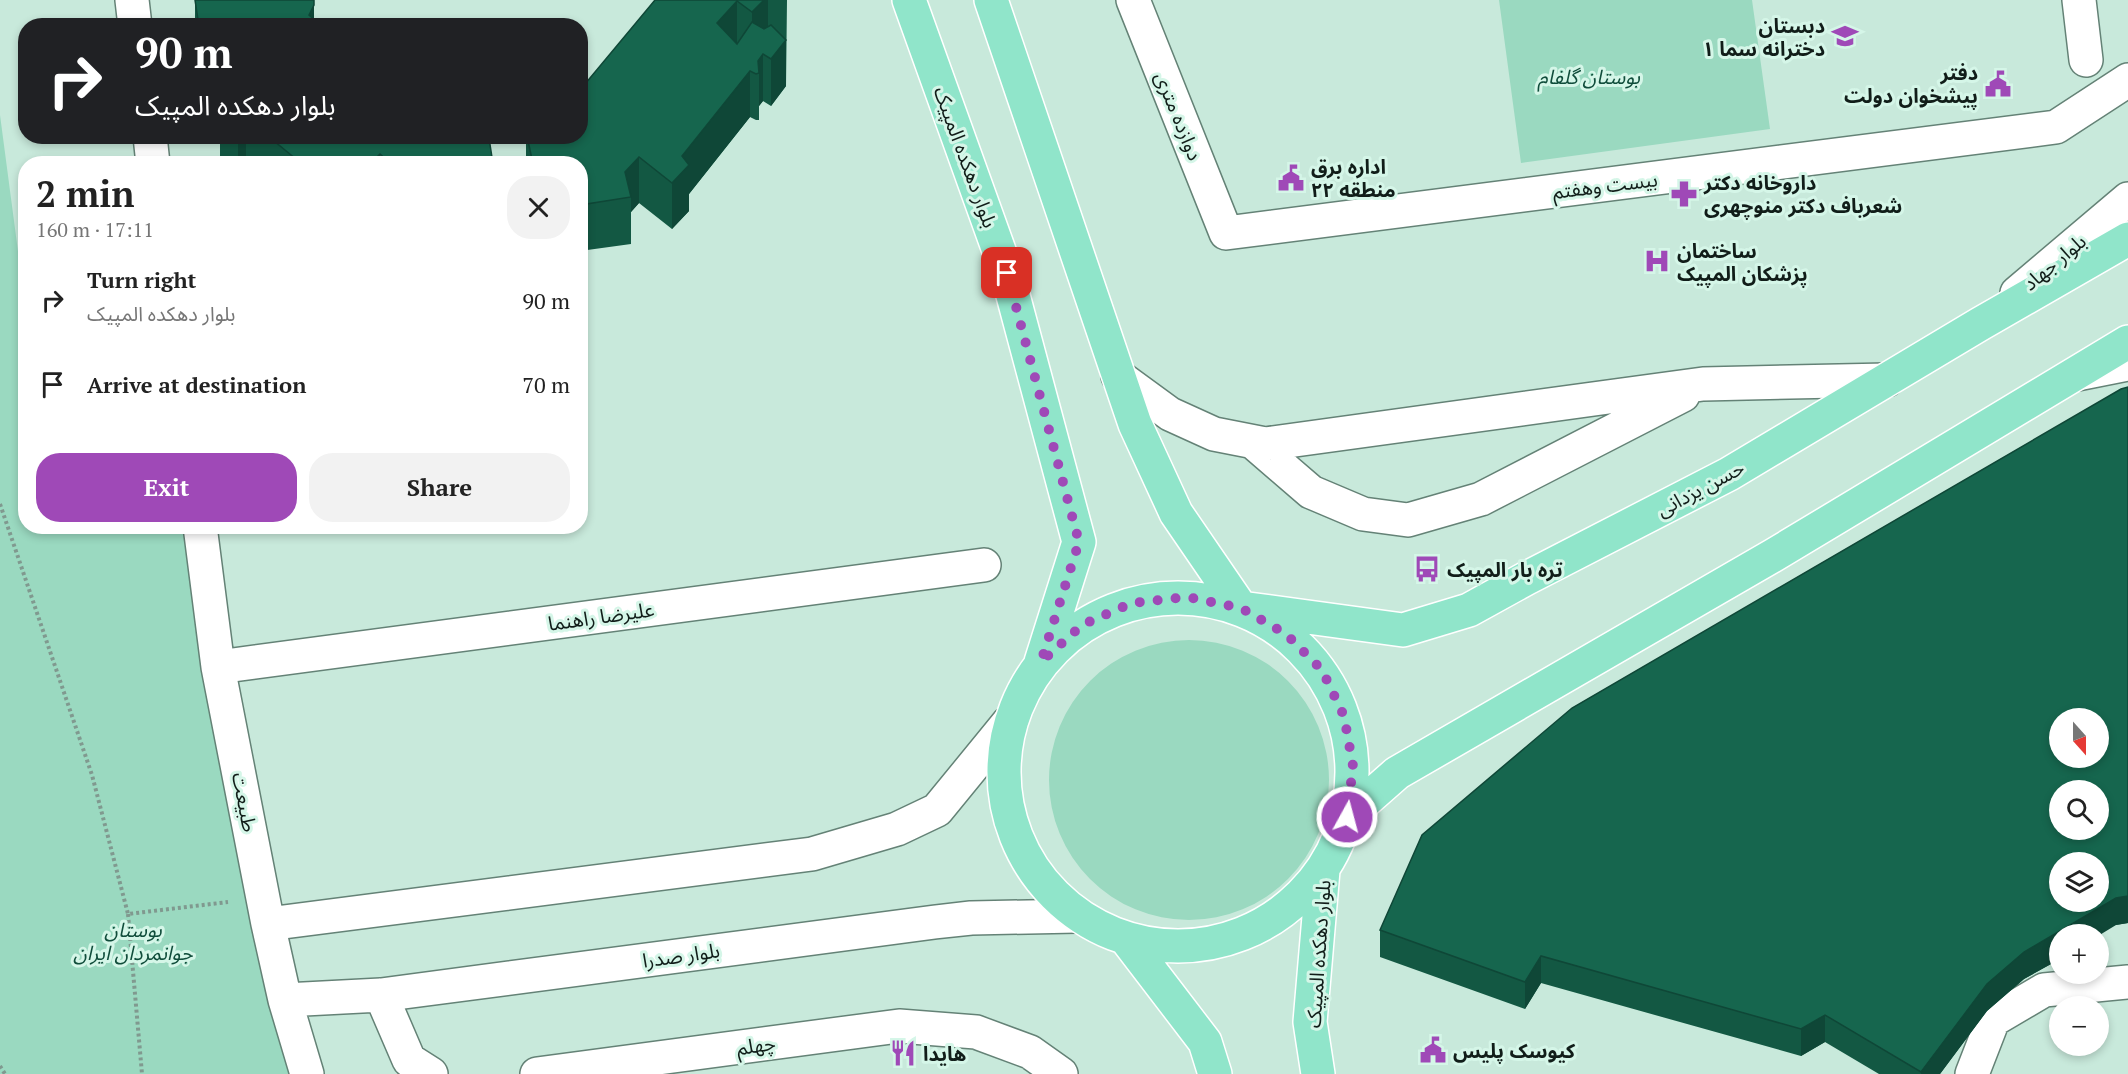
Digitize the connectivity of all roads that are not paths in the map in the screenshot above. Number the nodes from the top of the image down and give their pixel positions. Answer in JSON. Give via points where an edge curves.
{"nodes":[{"id":1,"x":132,"y":0,"type":"edge"},
{"id":2,"x":909,"y":0,"type":"edge"},
{"id":3,"x":990,"y":0,"type":"edge"},
{"id":4,"x":1133,"y":0,"type":"edge"},
{"id":5,"x":2079,"y":0,"type":"edge"},
{"id":6,"x":134,"y":18,"type":"edge"},
{"id":7,"x":2086,"y":60,"type":"dead end"},
{"id":8,"x":2128,"y":80,"type":"edge"},
{"id":9,"x":2128,"y":199,"type":"edge"},
{"id":10,"x":1226,"y":233,"type":"joint"},
{"id":11,"x":2128,"y":239,"type":"edge"},
{"id":12,"x":1980,"y":324,"type":"junction"},
{"id":13,"x":2128,"y":342,"type":"edge"},
{"id":14,"x":2128,"y":364,"type":"edge"},
{"id":15,"x":2077,"y":374,"type":"junction"},
{"id":16,"x":1118,"y":376,"type":"junction"},
{"id":17,"x":1887,"y":380,"type":"junction"},
{"id":18,"x":1703,"y":384,"type":"junction"},
{"id":19,"x":1253,"y":442,"type":"junction"},
{"id":20,"x":201,"y":534,"type":"edge"},
{"id":21,"x":984,"y":565,"type":"dead end"},
{"id":22,"x":1241,"y":608,"type":"junction"},
{"id":23,"x":1041,"y":662,"type":"junction"},
{"id":24,"x":218,"y":667,"type":"junction"},
{"id":25,"x":1009,"y":722,"type":"junction"},
{"id":26,"x":1347,"y":817,"type":"junction"},
{"id":27,"x":1323,"y":870,"type":"junction"},
{"id":28,"x":266,"y":911,"type":"junction"},
{"id":29,"x":1077,"y":916,"type":"junction"},
{"id":30,"x":1127,"y":940,"type":"junction"},
{"id":31,"x":2128,"y":982,"type":"edge"},
{"id":32,"x":381,"y":995,"type":"junction"},
{"id":33,"x":285,"y":1000,"type":"junction"},
{"id":34,"x":307,"y":1074,"type":"edge"},
{"id":35,"x":431,"y":1074,"type":"edge"},
{"id":36,"x":537,"y":1074,"type":"edge"},
{"id":37,"x":1061,"y":1074,"type":"edge"},
{"id":38,"x":1215,"y":1074,"type":"edge"},
{"id":39,"x":1318,"y":1074,"type":"edge"},
{"id":40,"x":1972,"y":1074,"type":"edge"}],
"edges":[{"from":1,"to":6,"type":"street"},
{"from":2,"to":23,"type":"main road","name":"بلوار دهکده المپیک","via":[[1007,273],[1079,542]]},
{"from":3,"to":16,"type":"main road"},
{"from":4,"to":10,"type":"street","name":"دوازده متری"},
{"from":5,"to":7,"type":"street"},
{"from":8,"to":10,"type":"street","name":"بیست وهفتم","via":[[2056,127]]},
{"from":9,"to":12,"type":"street","name":"بلوار جهاد"},
{"from":11,"to":12,"type":"main road","name":"حسن یزدانی"},
{"from":12,"to":17,"type":"main road","name":"حسن یزدانی"},
{"from":13,"to":15,"type":"main road"},
{"from":14,"to":15,"type":"street"},
{"from":15,"to":26,"type":"main road","via":[[1397,773]]},
{"from":16,"to":19,"type":"street","via":[[1170,414],[1214,434]]},
{"from":16,"to":22,"type":"main road","via":[[1135,424],[1176,513]]},
{"from":17,"to":18,"type":"street"},
{"from":17,"to":22,"type":"main road","name":"حسن یزدانی","via":[[1729,474],[1469,610],[1403,630]]},
{"from":18,"to":19,"type":"street","via":[[1277,443]]},
{"from":18,"to":19,"type":"street","via":[[1481,499],[1408,520],[1363,513],[1311,492]]},
{"from":20,"to":24,"type":"street","name":"طبیعت"},
{"from":21,"to":24,"type":"street","name":"علیرضا راهنما"},
{"from":22,"to":23,"type":"main road","via":[[1187,597],[1132,603],[1082,625]]},
{"from":22,"to":26,"type":"main road","via":[[1286,634],[1322,670],[1344,716],[1353,766]]},
{"from":23,"to":25,"type":"main road","via":[[1022,690]]},
{"from":24,"to":28,"type":"street","name":"طبیعت"},
{"from":25,"to":28,"type":"street","via":[[937,810],[897,829],[812,854]]},
{"from":25,"to":29,"type":"main road","via":[[1002,777],[1011,831],[1037,878]]},
{"from":26,"to":27,"type":"main road"},
{"from":27,"to":30,"type":"main road","via":[[1285,911],[1236,938],[1182,948]]},
{"from":27,"to":39,"type":"main road","name":"بلوار دهکده المپیک","via":[[1310,1022]]},
{"from":28,"to":33,"type":"street","name":"طبیعت"},
{"from":29,"to":30,"type":"main road"},
{"from":29,"to":32,"type":"street","name":"بلوار صدرا","via":[[935,922]]},
{"from":30,"to":38,"type":"main road","via":[[1205,1042]]},
{"from":31,"to":40,"type":"street","via":[[2044,990],[1993,1020]]},
{"from":32,"to":33,"type":"street","name":"بلوار صدرا"},
{"from":32,"to":35,"type":"street","via":[[409,1060]]},
{"from":33,"to":34,"type":"street","name":"طبیعت"},
{"from":36,"to":37,"type":"street","name":"چهلم","via":[[898,1026],[976,1032],[1030,1052]]}]}
